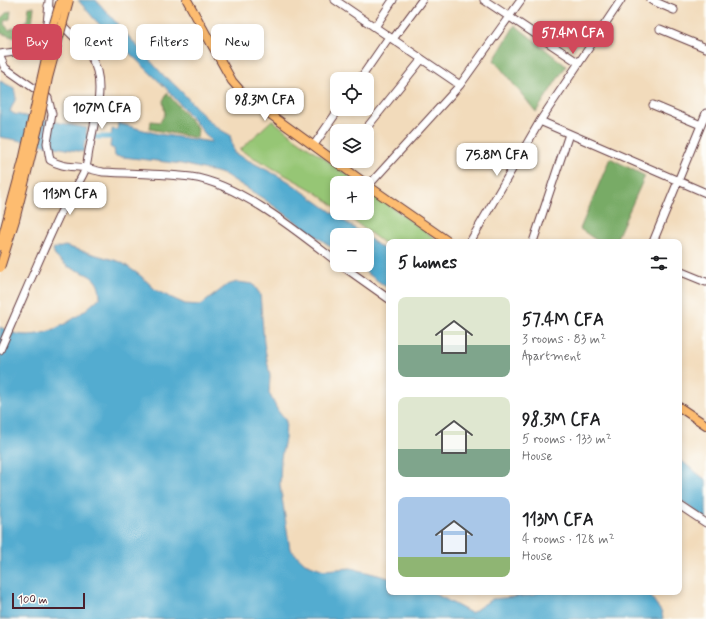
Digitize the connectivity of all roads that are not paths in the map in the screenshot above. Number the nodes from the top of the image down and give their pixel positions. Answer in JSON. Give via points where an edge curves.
{"nodes":[{"id":1,"x":61,"y":0,"type":"edge"},
{"id":2,"x":69,"y":0,"type":"edge"},
{"id":3,"x":182,"y":0,"type":"edge"},
{"id":4,"x":187,"y":0,"type":"edge"},
{"id":5,"x":335,"y":0,"type":"edge"},
{"id":6,"x":393,"y":0,"type":"edge"},
{"id":7,"x":422,"y":0,"type":"edge"},
{"id":8,"x":484,"y":0,"type":"edge"},
{"id":9,"x":521,"y":0,"type":"edge"},
{"id":10,"x":621,"y":0,"type":"edge"},
{"id":11,"x":651,"y":0,"type":"edge"},
{"id":12,"x":48,"y":3,"type":"edge"},
{"id":13,"x":674,"y":10,"type":"dead end"},
{"id":14,"x":509,"y":16,"type":"junction"},
{"id":15,"x":375,"y":27,"type":"junction"},
{"id":16,"x":204,"y":28,"type":"junction"},
{"id":17,"x":660,"y":29,"type":"dead end"},
{"id":18,"x":391,"y":38,"type":"junction"},
{"id":19,"x":706,"y":48,"type":"edge"},
{"id":20,"x":0,"y":55,"type":"edge"},
{"id":21,"x":422,"y":59,"type":"junction"},
{"id":22,"x":579,"y":62,"type":"junction"},
{"id":23,"x":365,"y":72,"type":"edge"},
{"id":24,"x":460,"y":85,"type":"junction"},
{"id":25,"x":654,"y":105,"type":"dead end"},
{"id":26,"x":706,"y":113,"type":"edge"},
{"id":27,"x":334,"y":116,"type":"edge"},
{"id":28,"x":540,"y":121,"type":"junction"},
{"id":29,"x":370,"y":124,"type":"edge"},
{"id":30,"x":701,"y":125,"type":"junction"},
{"id":31,"x":569,"y":134,"type":"junction"},
{"id":32,"x":314,"y":145,"type":"junction"},
{"id":33,"x":330,"y":155,"type":"edge"},
{"id":34,"x":86,"y":168,"type":"junction"},
{"id":35,"x":347,"y":168,"type":"edge"},
{"id":36,"x":357,"y":176,"type":"edge"},
{"id":37,"x":374,"y":177,"type":"edge"},
{"id":38,"x":679,"y":181,"type":"junction"},
{"id":39,"x":374,"y":189,"type":"edge"},
{"id":40,"x":706,"y":193,"type":"edge"},
{"id":41,"x":445,"y":239,"type":"edge"},
{"id":42,"x":472,"y":239,"type":"edge"},
{"id":43,"x":534,"y":239,"type":"edge"},
{"id":44,"x":655,"y":239,"type":"edge"},
{"id":45,"x":0,"y":246,"type":"edge"},
{"id":46,"x":330,"y":257,"type":"edge"},
{"id":47,"x":0,"y":268,"type":"edge"},
{"id":48,"x":351,"y":272,"type":"edge"},
{"id":49,"x":682,"y":272,"type":"edge"},
{"id":50,"x":706,"y":282,"type":"edge"},
{"id":51,"x":386,"y":297,"type":"edge"},
{"id":52,"x":0,"y":350,"type":"edge"},
{"id":53,"x":682,"y":409,"type":"edge"},
{"id":54,"x":706,"y":426,"type":"edge"},
{"id":55,"x":682,"y":507,"type":"edge"},
{"id":56,"x":706,"y":523,"type":"edge"}],
"edges":[{"from":1,"to":45,"type":"main road","bridge":true},
{"from":2,"to":47,"type":"main road","bridge":true,"via":[[15,220]]},
{"from":3,"to":16,"type":"main road"},
{"from":4,"to":16,"type":"main road"},
{"from":5,"to":15,"type":"street"},
{"from":6,"to":15,"type":"street"},
{"from":7,"to":18,"type":"street"},
{"from":8,"to":14,"type":"street"},
{"from":9,"to":14,"type":"street"},
{"from":10,"to":22,"type":"street"},
{"from":11,"to":13,"type":"street"},
{"from":12,"to":20,"type":"street","via":[[48,19],[41,42],[33,48]]},
{"from":12,"to":34,"type":"street","via":[[54,16],[80,42],[96,70],[99,82]]},
{"from":14,"to":22,"type":"street"},
{"from":14,"to":24,"type":"street"},
{"from":15,"to":18,"type":"street"},
{"from":16,"to":32,"type":"main road","via":[[232,81],[242,92]]},
{"from":17,"to":19,"type":"street"},
{"from":18,"to":21,"type":"street"},
{"from":18,"to":23,"type":"street"},
{"from":20,"to":34,"type":"street","via":[[5,68],[48,98],[52,114],[47,143],[50,160],[58,165]]},
{"from":21,"to":24,"type":"street"},
{"from":21,"to":29,"type":"street"},
{"from":22,"to":28,"type":"street"},
{"from":24,"to":37,"type":"street"},
{"from":25,"to":30,"type":"street"},
{"from":26,"to":30,"type":"street"},
{"from":27,"to":32,"type":"street"},
{"from":28,"to":31,"type":"street"},
{"from":28,"to":42,"type":"street"},
{"from":30,"to":38,"type":"street"},
{"from":31,"to":38,"type":"street"},
{"from":31,"to":43,"type":"street"},
{"from":32,"to":33,"type":"main road"},
{"from":34,"to":46,"type":"street","via":[[101,172],[140,172],[192,177],[216,183],[238,192]]},
{"from":34,"to":52,"type":"street","via":[[65,203]]},
{"from":35,"to":36,"type":"main road"},
{"from":38,"to":40,"type":"street"},
{"from":38,"to":44,"type":"street"},
{"from":39,"to":41,"type":"main road"},
{"from":48,"to":51,"type":"street"},
{"from":49,"to":50,"type":"street"},
{"from":53,"to":54,"type":"main road"},
{"from":55,"to":56,"type":"street"}]}
